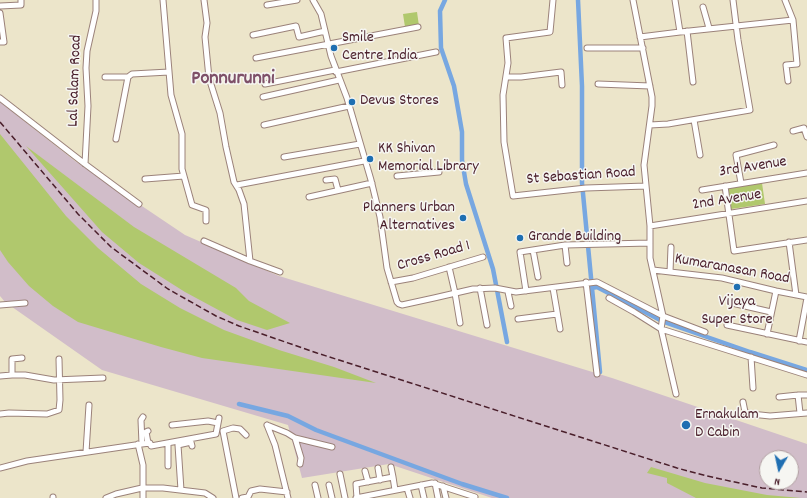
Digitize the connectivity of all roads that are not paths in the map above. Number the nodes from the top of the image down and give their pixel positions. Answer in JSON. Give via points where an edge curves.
{"nodes":[{"id":1,"x":21,"y":0,"type":"edge"},
{"id":2,"x":96,"y":0,"type":"edge"},
{"id":3,"x":163,"y":0,"type":"edge"},
{"id":4,"x":204,"y":0,"type":"edge"},
{"id":5,"x":297,"y":0,"type":"edge"},
{"id":6,"x":313,"y":0,"type":"edge"},
{"id":7,"x":553,"y":0,"type":"edge"},
{"id":8,"x":633,"y":0,"type":"edge"},
{"id":9,"x":675,"y":0,"type":"edge"},
{"id":10,"x":733,"y":0,"type":"edge"},
{"id":11,"x":785,"y":0,"type":"edge"},
{"id":12,"x":268,"y":5,"type":"dead end"},
{"id":13,"x":0,"y":6,"type":"edge"},
{"id":14,"x":703,"y":7,"type":"dead end"},
{"id":15,"x":0,"y":13,"type":"edge"},
{"id":16,"x":793,"y":20,"type":"junction"},
{"id":17,"x":737,"y":25,"type":"junction"},
{"id":18,"x":418,"y":27,"type":"dead end"},
{"id":19,"x":709,"y":28,"type":"junction"},
{"id":20,"x":325,"y":31,"type":"junction"},
{"id":21,"x":687,"y":31,"type":"junction"},
{"id":22,"x":680,"y":32,"type":"junction"},
{"id":23,"x":253,"y":35,"type":"dead end"},
{"id":24,"x":640,"y":38,"type":"junction"},
{"id":25,"x":0,"y":42,"type":"edge"},
{"id":26,"x":328,"y":43,"type":"junction"},
{"id":27,"x":587,"y":48,"type":"dead end"},
{"id":28,"x":643,"y":48,"type":"junction"},
{"id":29,"x":436,"y":52,"type":"dead end"},
{"id":30,"x":256,"y":58,"type":"dead end"},
{"id":31,"x":335,"y":71,"type":"junction"},
{"id":32,"x":169,"y":72,"type":"junction"},
{"id":33,"x":105,"y":77,"type":"dead end"},
{"id":34,"x":128,"y":77,"type":"junction"},
{"id":35,"x":506,"y":77,"type":"junction"},
{"id":36,"x":339,"y":80,"type":"junction"},
{"id":37,"x":788,"y":80,"type":"dead end"},
{"id":38,"x":693,"y":82,"type":"dead end"},
{"id":39,"x":265,"y":84,"type":"dead end"},
{"id":40,"x":598,"y":84,"type":"dead end"},
{"id":41,"x":562,"y":85,"type":"dead end"},
{"id":42,"x":650,"y":86,"type":"junction"},
{"id":43,"x":263,"y":97,"type":"dead end"},
{"id":44,"x":0,"y":98,"type":"edge"},
{"id":45,"x":349,"y":106,"type":"junction"},
{"id":46,"x":694,"y":120,"type":"junction"},
{"id":47,"x":264,"y":125,"type":"dead end"},
{"id":48,"x":650,"y":125,"type":"junction"},
{"id":49,"x":793,"y":131,"type":"dead end"},
{"id":50,"x":807,"y":137,"type":"edge"},
{"id":51,"x":116,"y":139,"type":"dead end"},
{"id":52,"x":360,"y":144,"type":"junction"},
{"id":53,"x":774,"y":145,"type":"dead end"},
{"id":54,"x":700,"y":155,"type":"dead end"},
{"id":55,"x":284,"y":157,"type":"dead end"},
{"id":56,"x":364,"y":161,"type":"junction"},
{"id":57,"x":85,"y":164,"type":"junction"},
{"id":58,"x":439,"y":172,"type":"dead end"},
{"id":59,"x":807,"y":173,"type":"edge"},
{"id":60,"x":184,"y":176,"type":"junction"},
{"id":61,"x":397,"y":176,"type":"dead end"},
{"id":62,"x":145,"y":180,"type":"dead end"},
{"id":63,"x":326,"y":180,"type":"dead end"},
{"id":64,"x":372,"y":183,"type":"junction"},
{"id":65,"x":741,"y":183,"type":"junction"},
{"id":66,"x":237,"y":185,"type":"junction"},
{"id":67,"x":646,"y":186,"type":"junction"},
{"id":68,"x":725,"y":186,"type":"junction"},
{"id":69,"x":338,"y":190,"type":"junction"},
{"id":70,"x":702,"y":190,"type":"dead end"},
{"id":71,"x":309,"y":197,"type":"dead end"},
{"id":72,"x":807,"y":202,"type":"edge"},
{"id":73,"x":139,"y":204,"type":"dead end"},
{"id":74,"x":730,"y":214,"type":"junction"},
{"id":75,"x":206,"y":221,"type":"dead end"},
{"id":76,"x":650,"y":226,"type":"junction"},
{"id":77,"x":204,"y":240,"type":"dead end"},
{"id":78,"x":807,"y":240,"type":"edge"},
{"id":79,"x":789,"y":242,"type":"junction"},
{"id":80,"x":650,"y":243,"type":"junction"},
{"id":81,"x":565,"y":245,"type":"junction"},
{"id":82,"x":671,"y":247,"type":"dead end"},
{"id":83,"x":533,"y":250,"type":"junction"},
{"id":84,"x":483,"y":256,"type":"dead end"},
{"id":85,"x":250,"y":261,"type":"junction"},
{"id":86,"x":567,"y":263,"type":"dead end"},
{"id":87,"x":449,"y":268,"type":"junction"},
{"id":88,"x":653,"y":270,"type":"junction"},
{"id":89,"x":280,"y":272,"type":"dead end"},
{"id":90,"x":670,"y":272,"type":"junction"},
{"id":91,"x":538,"y":277,"type":"dead end"},
{"id":92,"x":391,"y":282,"type":"junction"},
{"id":93,"x":586,"y":282,"type":"junction"},
{"id":94,"x":480,"y":288,"type":"junction"},
{"id":95,"x":552,"y":288,"type":"junction"},
{"id":96,"x":776,"y":291,"type":"junction"},
{"id":97,"x":508,"y":292,"type":"junction"},
{"id":98,"x":526,"y":292,"type":"junction"},
{"id":99,"x":455,"y":294,"type":"junction"},
{"id":100,"x":796,"y":295,"type":"junction"},
{"id":101,"x":609,"y":298,"type":"dead end"},
{"id":102,"x":807,"y":298,"type":"edge"},
{"id":103,"x":25,"y":303,"type":"dead end"},
{"id":104,"x":732,"y":303,"type":"dead end"},
{"id":105,"x":0,"y":305,"type":"edge"},
{"id":106,"x":511,"y":306,"type":"dead end"},
{"id":107,"x":771,"y":312,"type":"junction"},
{"id":108,"x":557,"y":314,"type":"junction"},
{"id":109,"x":663,"y":317,"type":"junction"},
{"id":110,"x":518,"y":319,"type":"dead end"},
{"id":111,"x":460,"y":323,"type":"dead end"},
{"id":112,"x":487,"y":325,"type":"dead end"},
{"id":113,"x":727,"y":325,"type":"dead end"},
{"id":114,"x":661,"y":328,"type":"junction"},
{"id":115,"x":560,"y":329,"type":"dead end"},
{"id":116,"x":705,"y":332,"type":"dead end"},
{"id":117,"x":767,"y":334,"type":"junction"},
{"id":118,"x":798,"y":341,"type":"junction"},
{"id":119,"x":807,"y":342,"type":"edge"},
{"id":120,"x":751,"y":357,"type":"junction"},
{"id":121,"x":22,"y":358,"type":"dead end"},
{"id":122,"x":58,"y":359,"type":"dead end"},
{"id":123,"x":597,"y":374,"type":"dead end"},
{"id":124,"x":12,"y":375,"type":"junction"},
{"id":125,"x":807,"y":375,"type":"edge"},
{"id":126,"x":0,"y":376,"type":"edge"},
{"id":127,"x":104,"y":378,"type":"dead end"},
{"id":128,"x":59,"y":380,"type":"junction"},
{"id":129,"x":753,"y":388,"type":"dead end"},
{"id":130,"x":676,"y":394,"type":"dead end"},
{"id":131,"x":807,"y":395,"type":"edge"},
{"id":132,"x":798,"y":396,"type":"junction"},
{"id":133,"x":779,"y":397,"type":"dead end"},
{"id":134,"x":743,"y":402,"type":"dead end"},
{"id":135,"x":89,"y":405,"type":"dead end"},
{"id":136,"x":800,"y":413,"type":"junction"},
{"id":137,"x":807,"y":413,"type":"edge"},
{"id":138,"x":0,"y":414,"type":"edge"},
{"id":139,"x":143,"y":417,"type":"dead end"},
{"id":140,"x":218,"y":423,"type":"junction"},
{"id":141,"x":172,"y":425,"type":"dead end"},
{"id":142,"x":141,"y":427,"type":"junction"},
{"id":143,"x":223,"y":431,"type":"junction"},
{"id":144,"x":246,"y":435,"type":"dead end"},
{"id":145,"x":295,"y":438,"type":"junction"},
{"id":146,"x":143,"y":443,"type":"junction"},
{"id":147,"x":168,"y":443,"type":"junction"},
{"id":148,"x":178,"y":443,"type":"junction"},
{"id":149,"x":192,"y":446,"type":"dead end"},
{"id":150,"x":332,"y":447,"type":"dead end"},
{"id":151,"x":86,"y":452,"type":"junction"},
{"id":152,"x":300,"y":464,"type":"dead end"},
{"id":153,"x":168,"y":466,"type":"dead end"},
{"id":154,"x":0,"y":467,"type":"edge"},
{"id":155,"x":391,"y":467,"type":"dead end"},
{"id":156,"x":378,"y":468,"type":"dead end"},
{"id":157,"x":365,"y":471,"type":"dead end"},
{"id":158,"x":340,"y":474,"type":"dead end"},
{"id":159,"x":393,"y":477,"type":"junction"},
{"id":160,"x":380,"y":480,"type":"junction"},
{"id":161,"x":368,"y":482,"type":"junction"},
{"id":162,"x":434,"y":483,"type":"junction"},
{"id":163,"x":315,"y":485,"type":"dead end"},
{"id":164,"x":329,"y":485,"type":"dead end"},
{"id":165,"x":421,"y":485,"type":"junction"},
{"id":166,"x":443,"y":486,"type":"junction"},
{"id":167,"x":142,"y":488,"type":"junction"},
{"id":168,"x":407,"y":488,"type":"junction"},
{"id":169,"x":181,"y":490,"type":"junction"},
{"id":170,"x":395,"y":490,"type":"junction"},
{"id":171,"x":459,"y":490,"type":"junction"},
{"id":172,"x":287,"y":492,"type":"junction"},
{"id":173,"x":475,"y":497,"type":"dead end"},
{"id":174,"x":106,"y":498,"type":"edge"},
{"id":175,"x":143,"y":498,"type":"edge"},
{"id":176,"x":213,"y":498,"type":"edge"},
{"id":177,"x":236,"y":498,"type":"edge"},
{"id":178,"x":242,"y":498,"type":"edge"},
{"id":179,"x":288,"y":498,"type":"edge"},
{"id":180,"x":318,"y":498,"type":"edge"},
{"id":181,"x":332,"y":498,"type":"edge"},
{"id":182,"x":345,"y":498,"type":"edge"},
{"id":183,"x":357,"y":498,"type":"edge"},
{"id":184,"x":410,"y":498,"type":"edge"},
{"id":185,"x":424,"y":498,"type":"edge"},
{"id":186,"x":438,"y":498,"type":"edge"},
{"id":187,"x":446,"y":498,"type":"edge"},
{"id":188,"x":461,"y":498,"type":"edge"}],
"edges":[{"from":1,"to":13,"type":"street","via":[[21,5]]},
{"from":2,"to":57,"type":"street","name":"Lal Salam Road","via":[[87,51]]},
{"from":3,"to":32,"type":"street"},
{"from":4,"to":66,"type":"street","via":[[209,78],[218,105],[234,182]]},
{"from":5,"to":12,"type":"street"},
{"from":6,"to":20,"type":"street","via":[[321,14]]},
{"from":7,"to":35,"type":"street","name":"St Sebastian Road","via":[[550,32],[506,38]]},
{"from":8,"to":24,"type":"street"},
{"from":9,"to":22,"type":"street"},
{"from":10,"to":17,"type":"street"},
{"from":11,"to":16,"type":"street"},
{"from":14,"to":19,"type":"street"},
{"from":15,"to":25,"type":"street","via":[[4,42]]},
{"from":16,"to":17,"type":"street"},
{"from":16,"to":37,"type":"street","via":[[797,64],[786,65]]},
{"from":17,"to":19,"type":"street"},
{"from":17,"to":46,"type":"street","via":[[750,110]]},
{"from":18,"to":26,"type":"street"},
{"from":19,"to":21,"type":"street"},
{"from":20,"to":23,"type":"street","via":[[299,37],[296,26]]},
{"from":20,"to":26,"type":"street"},
{"from":21,"to":22,"type":"street"},
{"from":21,"to":38,"type":"street"},
{"from":22,"to":24,"type":"street"},
{"from":24,"to":28,"type":"street"},
{"from":26,"to":30,"type":"street"},
{"from":26,"to":31,"type":"street"},
{"from":27,"to":28,"type":"street"},
{"from":28,"to":42,"type":"street"},
{"from":29,"to":31,"type":"street"},
{"from":31,"to":36,"type":"street"},
{"from":31,"to":39,"type":"street"},
{"from":32,"to":34,"type":"street","via":[[132,74]]},
{"from":32,"to":60,"type":"street","via":[[171,95],[182,134]]},
{"from":33,"to":34,"type":"street"},
{"from":34,"to":51,"type":"street"},
{"from":35,"to":41,"type":"street","via":[[561,72]]},
{"from":35,"to":67,"type":"street","name":"St Sebastian Road","via":[[503,94],[504,142],[513,196],[583,188]]},
{"from":36,"to":43,"type":"street"},
{"from":36,"to":45,"type":"street"},
{"from":40,"to":42,"type":"street"},
{"from":42,"to":48,"type":"street"},
{"from":44,"to":57,"type":"street"},
{"from":45,"to":47,"type":"street"},
{"from":45,"to":52,"type":"street"},
{"from":46,"to":48,"type":"street"},
{"from":46,"to":54,"type":"street"},
{"from":48,"to":67,"type":"street","via":[[644,165]]},
{"from":49,"to":50,"type":"street","via":[[804,128]]},
{"from":52,"to":55,"type":"street"},
{"from":52,"to":56,"type":"street"},
{"from":53,"to":65,"type":"street","via":[[736,155]]},
{"from":56,"to":64,"type":"street"},
{"from":56,"to":66,"type":"street"},
{"from":57,"to":73,"type":"street"},
{"from":58,"to":61,"type":"street"},
{"from":59,"to":65,"type":"street","name":"3rd Avenue"},
{"from":60,"to":62,"type":"street"},
{"from":60,"to":75,"type":"street","via":[[192,205],[206,210]]},
{"from":63,"to":69,"type":"street","via":[[335,179]]},
{"from":64,"to":69,"type":"street"},
{"from":64,"to":92,"type":"street"},
{"from":65,"to":68,"type":"street","name":"3rd Avenue"},
{"from":66,"to":85,"type":"street","via":[[244,204]]},
{"from":67,"to":76,"type":"street"},
{"from":68,"to":70,"type":"street","name":"3rd Avenue"},
{"from":68,"to":74,"type":"street"},
{"from":69,"to":71,"type":"street"},
{"from":72,"to":74,"type":"street","name":"2nd Avenue"},
{"from":74,"to":76,"type":"street","name":"2nd Avenue"},
{"from":74,"to":79,"type":"street","via":[[734,251]]},
{"from":76,"to":80,"type":"street"},
{"from":77,"to":85,"type":"street"},
{"from":78,"to":79,"type":"street"},
{"from":79,"to":100,"type":"street"},
{"from":80,"to":81,"type":"street"},
{"from":80,"to":88,"type":"street"},
{"from":81,"to":83,"type":"street"},
{"from":81,"to":86,"type":"street"},
{"from":82,"to":90,"type":"street"},
{"from":83,"to":91,"type":"street"},
{"from":83,"to":98,"type":"street","via":[[520,252]]},
{"from":84,"to":87,"type":"street","name":"Cross Road 1"},
{"from":85,"to":89,"type":"street"},
{"from":87,"to":92,"type":"street","name":"Cross Road 1"},
{"from":87,"to":99,"type":"street"},
{"from":88,"to":90,"type":"street","name":"Kumaranasan Road"},
{"from":88,"to":109,"type":"street"},
{"from":90,"to":96,"type":"street","name":"Kumaranasan Road","via":[[722,278]]},
{"from":92,"to":99,"type":"street","via":[[397,302],[402,305]]},
{"from":93,"to":95,"type":"street"},
{"from":93,"to":109,"type":"street","via":[[598,282]]},
{"from":93,"to":123,"type":"street"},
{"from":94,"to":97,"type":"street","via":[[495,288]]},
{"from":94,"to":99,"type":"street"},
{"from":94,"to":112,"type":"street"},
{"from":95,"to":98,"type":"street"},
{"from":95,"to":108,"type":"street"},
{"from":96,"to":100,"type":"street","name":"Kumaranasan Road"},
{"from":96,"to":107,"type":"street"},
{"from":97,"to":98,"type":"street"},
{"from":97,"to":106,"type":"street"},
{"from":99,"to":111,"type":"street"},
{"from":100,"to":102,"type":"street","name":"Kumaranasan Road"},
{"from":101,"to":114,"type":"street"},
{"from":102,"to":118,"type":"street"},
{"from":103,"to":105,"type":"street"},
{"from":104,"to":107,"type":"street"},
{"from":107,"to":117,"type":"street"},
{"from":108,"to":110,"type":"street"},
{"from":108,"to":115,"type":"street"},
{"from":109,"to":114,"type":"street"},
{"from":109,"to":116,"type":"street"},
{"from":113,"to":117,"type":"street"},
{"from":114,"to":120,"type":"street"},
{"from":114,"to":130,"type":"street"},
{"from":117,"to":118,"type":"street"},
{"from":118,"to":119,"type":"street"},
{"from":120,"to":125,"type":"street"},
{"from":120,"to":129,"type":"street"},
{"from":121,"to":124,"type":"street","via":[[12,359]]},
{"from":122,"to":128,"type":"street"},
{"from":124,"to":126,"type":"street"},
{"from":124,"to":128,"type":"street"},
{"from":127,"to":128,"type":"street"},
{"from":128,"to":138,"type":"street","via":[[59,410],[47,414]]},
{"from":131,"to":132,"type":"street"},
{"from":132,"to":133,"type":"street"},
{"from":132,"to":136,"type":"street"},
{"from":134,"to":136,"type":"street","via":[[745,412],[751,414],[770,416]]},
{"from":135,"to":151,"type":"street"},
{"from":136,"to":137,"type":"street"},
{"from":139,"to":142,"type":"street"},
{"from":140,"to":141,"type":"street","via":[[208,421]]},
{"from":140,"to":143,"type":"street"},
{"from":140,"to":148,"type":"street","via":[[216,434]]},
{"from":142,"to":146,"type":"street"},
{"from":142,"to":146,"type":"street","via":[[148,428]]},
{"from":143,"to":144,"type":"street","via":[[240,429]]},
{"from":143,"to":177,"type":"street"},
{"from":145,"to":150,"type":"street"},
{"from":145,"to":152,"type":"street","via":[[301,458]]},
{"from":145,"to":172,"type":"street","via":[[267,426],[275,445]]},
{"from":146,"to":147,"type":"street","via":[[150,443],[151,446]]},
{"from":146,"to":151,"type":"street"},
{"from":146,"to":167,"type":"street"},
{"from":147,"to":148,"type":"street"},
{"from":147,"to":153,"type":"street"},
{"from":148,"to":149,"type":"street","via":[[191,442]]},
{"from":148,"to":169,"type":"street"},
{"from":151,"to":154,"type":"street"},
{"from":155,"to":159,"type":"street"},
{"from":156,"to":160,"type":"street"},
{"from":157,"to":161,"type":"street"},
{"from":158,"to":182,"type":"street"},
{"from":159,"to":160,"type":"street"},
{"from":159,"to":170,"type":"street"},
{"from":160,"to":161,"type":"street"},
{"from":161,"to":183,"type":"street","via":[[356,484]]},
{"from":162,"to":165,"type":"street"},
{"from":162,"to":166,"type":"street"},
{"from":162,"to":186,"type":"street"},
{"from":163,"to":180,"type":"street"},
{"from":164,"to":181,"type":"street"},
{"from":165,"to":168,"type":"street"},
{"from":165,"to":185,"type":"street"},
{"from":166,"to":171,"type":"street"},
{"from":166,"to":187,"type":"street"},
{"from":167,"to":169,"type":"street"},
{"from":167,"to":174,"type":"street"},
{"from":167,"to":175,"type":"street"},
{"from":168,"to":170,"type":"street"},
{"from":168,"to":184,"type":"street"},
{"from":169,"to":176,"type":"street","via":[[205,493]]},
{"from":170,"to":183,"type":"street"},
{"from":171,"to":173,"type":"street"},
{"from":171,"to":188,"type":"street"},
{"from":172,"to":178,"type":"street","via":[[260,489],[251,491],[248,497]]},
{"from":172,"to":179,"type":"street"}]}
